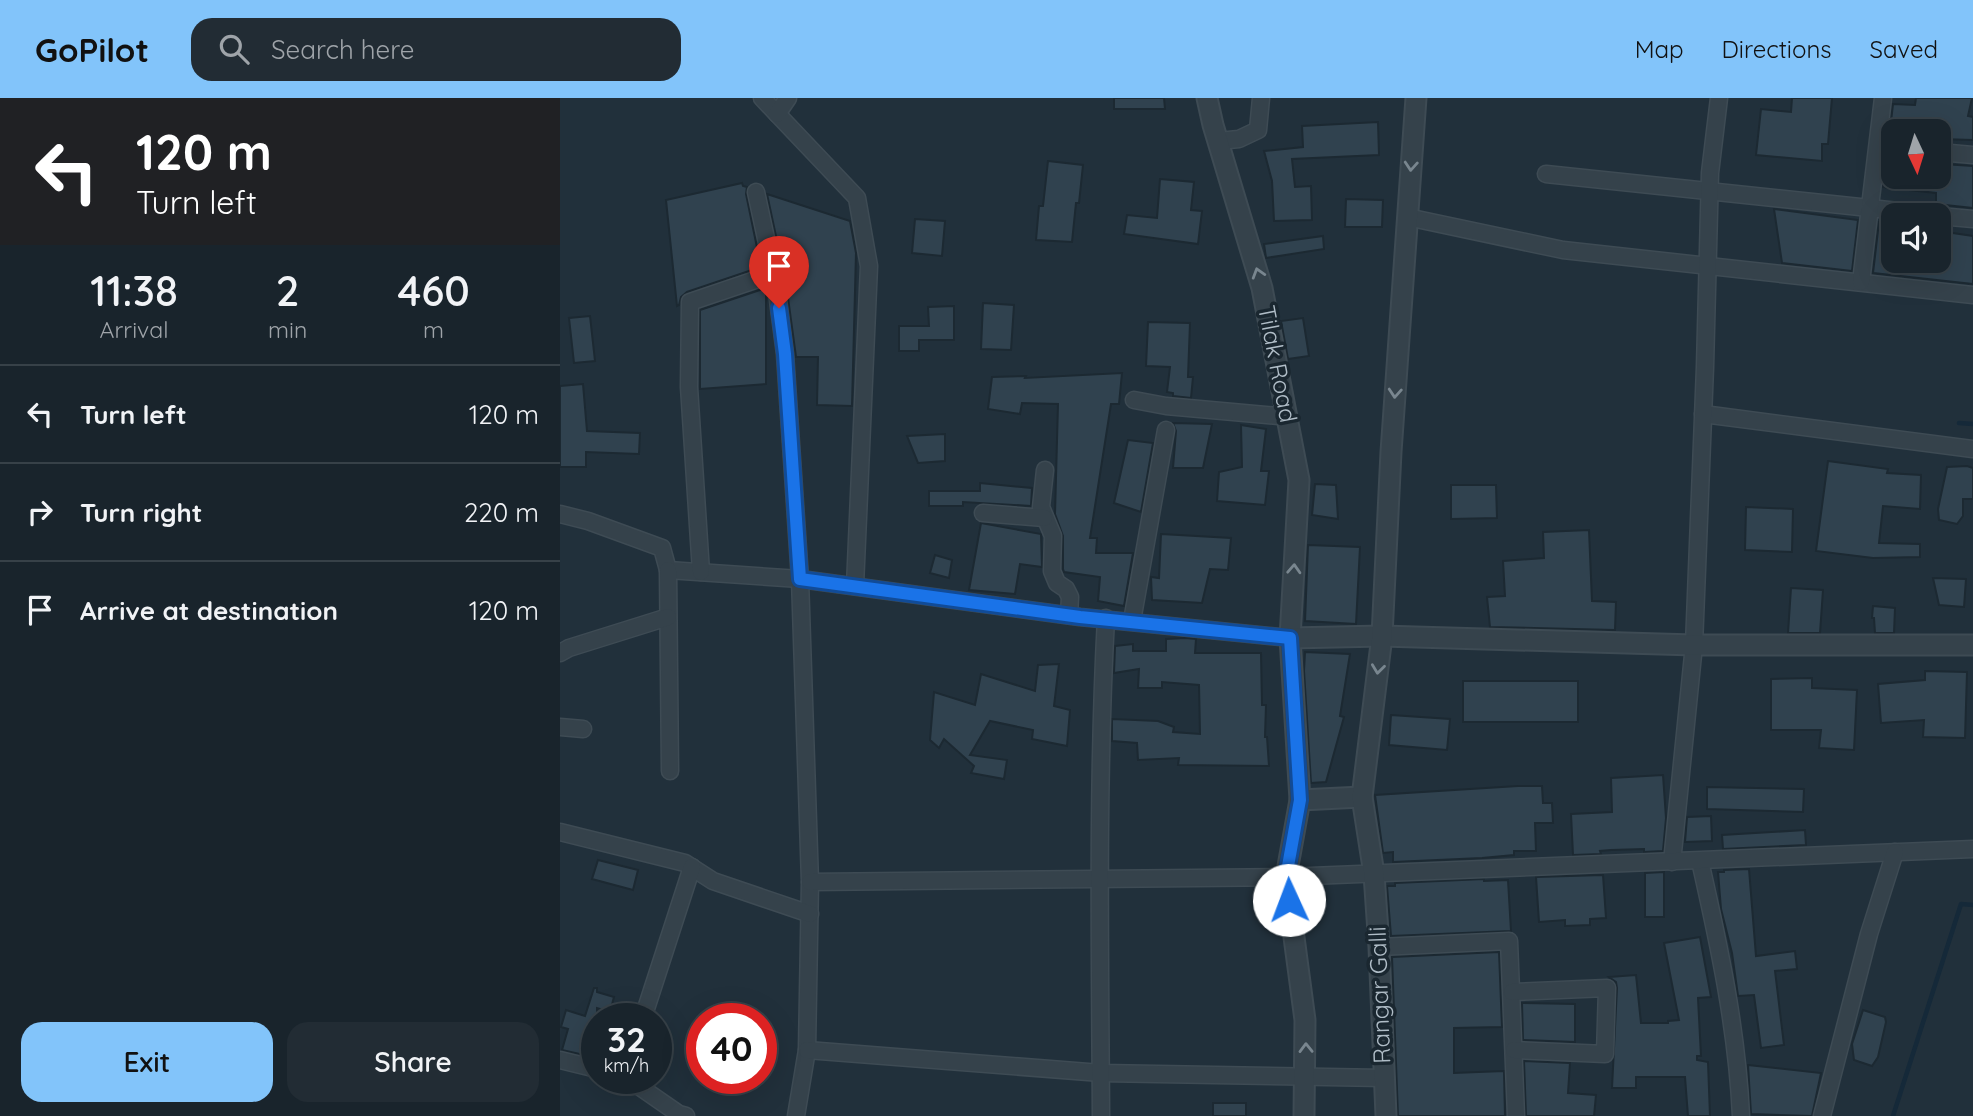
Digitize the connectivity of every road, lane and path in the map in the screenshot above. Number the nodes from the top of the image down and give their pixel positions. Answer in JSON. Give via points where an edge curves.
{"nodes":[{"id":1,"x":762,"y":98,"type":"edge"},
{"id":2,"x":788,"y":98,"type":"edge"},
{"id":3,"x":1207,"y":98,"type":"edge"},
{"id":4,"x":1261,"y":98,"type":"edge"},
{"id":5,"x":1416,"y":98,"type":"edge"},
{"id":6,"x":1720,"y":98,"type":"edge"},
{"id":7,"x":1883,"y":98,"type":"edge"},
{"id":8,"x":777,"y":114,"type":"junction"},
{"id":9,"x":1884,"y":119,"type":"edge"},
{"id":10,"x":1218,"y":141,"type":"junction"},
{"id":11,"x":1951,"y":153,"type":"edge"},
{"id":12,"x":1973,"y":155,"type":"edge"},
{"id":13,"x":1881,"y":167,"type":"edge"},
{"id":14,"x":1546,"y":174,"type":"dead end"},
{"id":15,"x":1709,"y":191,"type":"junction"},
{"id":16,"x":756,"y":192,"type":"dead end"},
{"id":17,"x":1871,"y":208,"type":"junction"},
{"id":18,"x":1881,"y":209,"type":"edge"},
{"id":19,"x":1951,"y":216,"type":"edge"},
{"id":20,"x":1407,"y":217,"type":"junction"},
{"id":21,"x":1973,"y":219,"type":"edge"},
{"id":22,"x":1708,"y":264,"type":"junction"},
{"id":23,"x":773,"y":274,"type":"junction"},
{"id":24,"x":1861,"y":282,"type":"junction"},
{"id":25,"x":1973,"y":295,"type":"edge"},
{"id":26,"x":1134,"y":400,"type":"dead end"},
{"id":27,"x":1703,"y":414,"type":"junction"},
{"id":28,"x":1289,"y":417,"type":"junction"},
{"id":29,"x":1166,"y":430,"type":"dead end"},
{"id":30,"x":1973,"y":449,"type":"edge"},
{"id":31,"x":1045,"y":470,"type":"dead end"},
{"id":32,"x":983,"y":513,"type":"dead end"},
{"id":33,"x":560,"y":514,"type":"edge"},
{"id":34,"x":1044,"y":518,"type":"junction"},
{"id":35,"x":668,"y":570,"type":"junction"},
{"id":36,"x":701,"y":572,"type":"junction"},
{"id":37,"x":800,"y":579,"type":"junction"},
{"id":38,"x":855,"y":586,"type":"junction"},
{"id":39,"x":1069,"y":615,"type":"junction"},
{"id":40,"x":668,"y":617,"type":"junction"},
{"id":41,"x":1106,"y":618,"type":"junction"},
{"id":42,"x":1132,"y":621,"type":"junction"},
{"id":43,"x":1382,"y":636,"type":"junction"},
{"id":44,"x":1290,"y":638,"type":"junction"},
{"id":45,"x":1694,"y":645,"type":"junction"},
{"id":46,"x":1973,"y":645,"type":"edge"},
{"id":47,"x":560,"y":653,"type":"edge"},
{"id":48,"x":560,"y":727,"type":"edge"},
{"id":49,"x":583,"y":729,"type":"dead end"},
{"id":50,"x":670,"y":771,"type":"dead end"},
{"id":51,"x":1362,"y":797,"type":"junction"},
{"id":52,"x":1300,"y":800,"type":"junction"},
{"id":53,"x":560,"y":832,"type":"edge"},
{"id":54,"x":1973,"y":849,"type":"edge"},
{"id":55,"x":1895,"y":852,"type":"junction"},
{"id":56,"x":1700,"y":861,"type":"junction"},
{"id":57,"x":1672,"y":862,"type":"junction"},
{"id":58,"x":692,"y":867,"type":"junction"},
{"id":59,"x":1374,"y":874,"type":"junction"},
{"id":60,"x":1286,"y":877,"type":"junction"},
{"id":61,"x":1100,"y":879,"type":"junction"},
{"id":62,"x":810,"y":882,"type":"junction"},
{"id":63,"x":810,"y":914,"type":"junction"},
{"id":64,"x":1379,"y":947,"type":"junction"},
{"id":65,"x":1511,"y":992,"type":"junction"},
{"id":66,"x":648,"y":1003,"type":"edge"},
{"id":67,"x":807,"y":1050,"type":"junction"},
{"id":68,"x":1514,"y":1050,"type":"junction"},
{"id":69,"x":560,"y":1060,"type":"edge"},
{"id":70,"x":581,"y":1065,"type":"edge"},
{"id":71,"x":1101,"y":1073,"type":"junction"},
{"id":72,"x":1306,"y":1077,"type":"junction"},
{"id":73,"x":1384,"y":1078,"type":"junction"},
{"id":74,"x":650,"y":1094,"type":"edge"},
{"id":75,"x":686,"y":1116,"type":"edge"},
{"id":76,"x":796,"y":1116,"type":"edge"},
{"id":77,"x":1101,"y":1116,"type":"edge"},
{"id":78,"x":1304,"y":1116,"type":"edge"},
{"id":79,"x":1385,"y":1116,"type":"edge"},
{"id":80,"x":1516,"y":1116,"type":"edge"},
{"id":81,"x":1741,"y":1116,"type":"edge"},
{"id":82,"x":1822,"y":1116,"type":"edge"}],
"edges":[{"from":1,"to":8,"type":"street"},
{"from":2,"to":8,"type":"street"},
{"from":3,"to":10,"type":"street","name":"Tilak Road"},
{"from":4,"to":10,"type":"street","via":[[1258,130],[1239,139]]},
{"from":5,"to":20,"type":"street","name":"Rangar Galli","one_way":true},
{"from":6,"to":15,"type":"street"},
{"from":7,"to":9,"type":"street"},
{"from":8,"to":38,"type":"street","via":[[856,198],[869,266]]},
{"from":28,"to":10,"type":"street","name":"Tilak Road","one_way":true,"via":[[1262,288]]},
{"from":11,"to":12,"type":"street"},
{"from":13,"to":17,"type":"street"},
{"from":14,"to":15,"type":"street"},
{"from":15,"to":17,"type":"street"},
{"from":15,"to":22,"type":"street"},
{"from":16,"to":23,"type":"street"},
{"from":17,"to":18,"type":"street"},
{"from":17,"to":24,"type":"street"},
{"from":19,"to":21,"type":"street"},
{"from":20,"to":22,"type":"street","via":[[1563,250]]},
{"from":20,"to":43,"type":"street","name":"Rangar Galli","one_way":true},
{"from":22,"to":24,"type":"street"},
{"from":22,"to":27,"type":"street"},
{"from":23,"to":36,"type":"street","via":[[690,302],[689,387]]},
{"from":23,"to":37,"type":"street","via":[[785,354]]},
{"from":24,"to":25,"type":"street"},
{"from":26,"to":28,"type":"street"},
{"from":27,"to":30,"type":"street"},
{"from":27,"to":45,"type":"street"},
{"from":44,"to":28,"type":"street","name":"Tilak Road","one_way":true,"via":[[1299,480]]},
{"from":29,"to":42,"type":"street"},
{"from":31,"to":34,"type":"street"},
{"from":32,"to":34,"type":"street"},
{"from":33,"to":35,"type":"street","via":[[662,548]]},
{"from":34,"to":39,"type":"street","via":[[1053,536],[1052,572],[1070,597]]},
{"from":35,"to":36,"type":"street"},
{"from":35,"to":40,"type":"street"},
{"from":36,"to":37,"type":"street"},
{"from":37,"to":38,"type":"street"},
{"from":37,"to":62,"type":"street"},
{"from":38,"to":39,"type":"street"},
{"from":39,"to":41,"type":"street"},
{"from":40,"to":47,"type":"street"},
{"from":40,"to":50,"type":"street"},
{"from":41,"to":42,"type":"street"},
{"from":41,"to":61,"type":"street"},
{"from":42,"to":44,"type":"street"},
{"from":43,"to":44,"type":"street"},
{"from":43,"to":45,"type":"street"},
{"from":43,"to":51,"type":"street","name":"Rangar Galli","one_way":true},
{"from":44,"to":52,"type":"street","name":"Tilak Road"},
{"from":45,"to":46,"type":"street"},
{"from":45,"to":57,"type":"street"},
{"from":48,"to":49,"type":"street"},
{"from":51,"to":52,"type":"street"},
{"from":51,"to":59,"type":"street","name":"Rangar Galli"},
{"from":52,"to":60,"type":"street","name":"Tilak Road"},
{"from":53,"to":58,"type":"street"},
{"from":54,"to":55,"type":"street"},
{"from":55,"to":56,"type":"street"},
{"from":55,"to":82,"type":"street"},
{"from":56,"to":57,"type":"street"},
{"from":56,"to":81,"type":"street","via":[[1724,966],[1739,1063]]},
{"from":57,"to":59,"type":"street"},
{"from":58,"to":63,"type":"street","via":[[713,881]]},
{"from":58,"to":66,"type":"street"},
{"from":59,"to":60,"type":"street"},
{"from":59,"to":64,"type":"street","name":"Rangar Galli"},
{"from":60,"to":61,"type":"street"},
{"from":72,"to":60,"type":"street","name":"Tilak Road","one_way":true,"via":[[1306,1020]]},
{"from":61,"to":62,"type":"street"},
{"from":61,"to":71,"type":"street"},
{"from":62,"to":63,"type":"street"},
{"from":63,"to":67,"type":"street"},
{"from":64,"to":65,"type":"street","via":[[1509,941]]},
{"from":64,"to":73,"type":"street","name":"Rangar Galli"},
{"from":65,"to":68,"type":"street"},
{"from":65,"to":68,"type":"street","via":[[1607,988],[1605,1054]]},
{"from":67,"to":71,"type":"street"},
{"from":67,"to":76,"type":"street"},
{"from":68,"to":80,"type":"street"},
{"from":69,"to":70,"type":"street"},
{"from":71,"to":72,"type":"street"},
{"from":71,"to":77,"type":"street"},
{"from":72,"to":73,"type":"street"},
{"from":72,"to":78,"type":"street","name":"Tilak Road"},
{"from":73,"to":79,"type":"street","name":"Rangar Galli"},
{"from":74,"to":75,"type":"street"}]}
